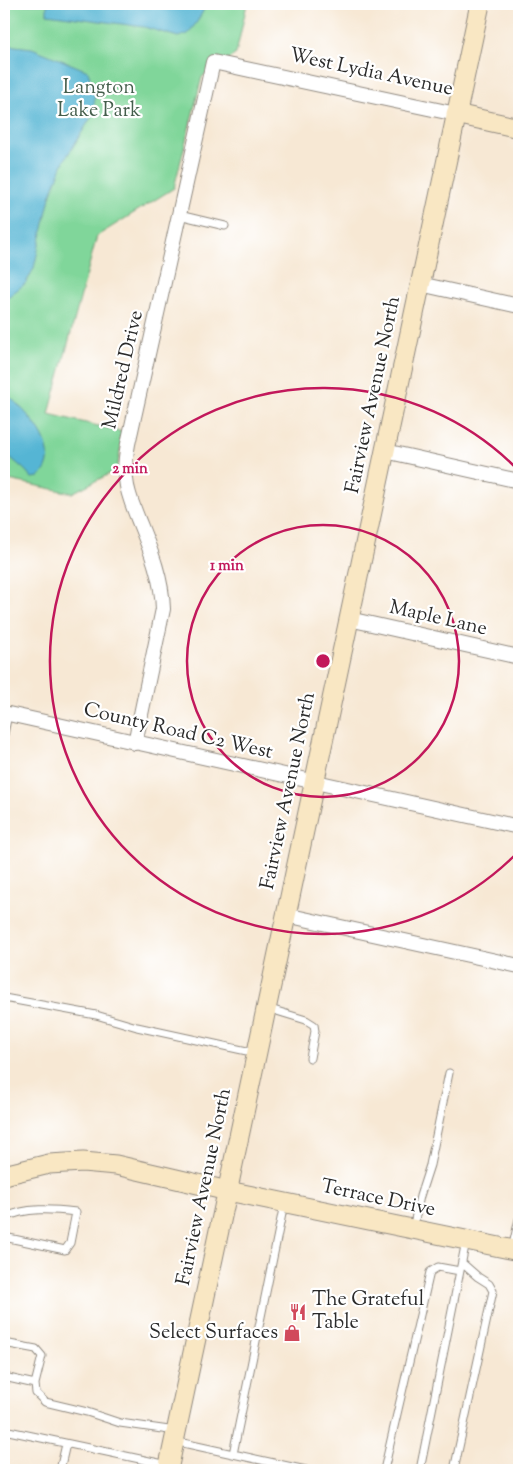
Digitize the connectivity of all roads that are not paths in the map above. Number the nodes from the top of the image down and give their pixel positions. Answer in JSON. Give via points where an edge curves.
{"nodes":[{"id":1,"x":480,"y":4,"type":"edge"},
{"id":2,"x":213,"y":62,"type":"joint"},
{"id":3,"x":456,"y":114,"type":"junction"},
{"id":4,"x":519,"y":128,"type":"edge"},
{"id":5,"x":179,"y":215,"type":"junction"},
{"id":6,"x":225,"y":226,"type":"dead end"},
{"id":7,"x":420,"y":284,"type":"junction"},
{"id":8,"x":519,"y":306,"type":"edge"},
{"id":9,"x":385,"y":452,"type":"junction"},
{"id":10,"x":519,"y":481,"type":"edge"},
{"id":11,"x":349,"y":619,"type":"junction"},
{"id":12,"x":519,"y":657,"type":"edge"},
{"id":13,"x":6,"y":713,"type":"edge"},
{"id":14,"x":4,"y":734,"type":"edge"},
{"id":15,"x":135,"y":743,"type":"junction"},
{"id":16,"x":314,"y":782,"type":"junction"},
{"id":17,"x":519,"y":828,"type":"edge"},
{"id":18,"x":286,"y":915,"type":"junction"},
{"id":19,"x":519,"y":966,"type":"edge"},
{"id":20,"x":4,"y":998,"type":"edge"},
{"id":21,"x":266,"y":1008,"type":"junction"},
{"id":22,"x":257,"y":1054,"type":"junction"},
{"id":23,"x":310,"y":1058,"type":"dead end"},
{"id":24,"x":449,"y":1073,"type":"dead end"},
{"id":25,"x":4,"y":1175,"type":"edge"},
{"id":26,"x":228,"y":1191,"type":"junction"},
{"id":27,"x":285,"y":1203,"type":"junction"},
{"id":28,"x":4,"y":1218,"type":"edge"},
{"id":29,"x":519,"y":1219,"type":"edge"},
{"id":30,"x":413,"y":1229,"type":"junction"},
{"id":31,"x":4,"y":1237,"type":"edge"},
{"id":32,"x":466,"y":1240,"type":"junction"},
{"id":33,"x":516,"y":1250,"type":"edge"},
{"id":34,"x":462,"y":1263,"type":"junction"},
{"id":35,"x":460,"y":1271,"type":"junction"},
{"id":36,"x":4,"y":1343,"type":"edge"},
{"id":37,"x":4,"y":1377,"type":"edge"},
{"id":38,"x":35,"y":1384,"type":"junction"},
{"id":39,"x":4,"y":1430,"type":"edge"},
{"id":40,"x":175,"y":1436,"type":"junction"},
{"id":41,"x":66,"y":1444,"type":"junction"},
{"id":42,"x":233,"y":1454,"type":"junction"},
{"id":43,"x":168,"y":1468,"type":"edge"},
{"id":44,"x":60,"y":1470,"type":"edge"},
{"id":45,"x":306,"y":1470,"type":"edge"},
{"id":46,"x":384,"y":1470,"type":"edge"},
{"id":47,"x":420,"y":1470,"type":"edge"},
{"id":48,"x":454,"y":1470,"type":"edge"}],
"edges":[{"from":1,"to":3,"type":"street","name":"Fairview Avenue North"},
{"from":2,"to":3,"type":"street","name":"West Lydia Avenue"},
{"from":2,"to":5,"type":"street","name":"Mildred Drive"},
{"from":3,"to":4,"type":"street","name":"West Lydia Avenue"},
{"from":3,"to":7,"type":"street","name":"Fairview Avenue North"},
{"from":5,"to":6,"type":"lane"},
{"from":5,"to":15,"type":"street","name":"Mildred Drive","via":[[125,461],[129,495],[162,590],[162,608]]},
{"from":7,"to":8,"type":"street"},
{"from":7,"to":9,"type":"street","name":"Fairview Avenue North"},
{"from":9,"to":10,"type":"street"},
{"from":9,"to":11,"type":"street","name":"Fairview Avenue North"},
{"from":11,"to":12,"type":"street","name":"Maple Lane"},
{"from":11,"to":16,"type":"street","name":"Fairview Avenue North"},
{"from":13,"to":14,"type":"lane"},
{"from":13,"to":15,"type":"street","name":"County Road C2 West"},
{"from":15,"to":16,"type":"street","name":"County Road C2 West"},
{"from":16,"to":17,"type":"street","name":"County Road C2 West"},
{"from":16,"to":18,"type":"street","name":"Fairview Avenue North"},
{"from":18,"to":19,"type":"street"},
{"from":18,"to":21,"type":"street","name":"Fairview Avenue North"},
{"from":20,"to":22,"type":"lane","via":[[96,1015]]},
{"from":21,"to":22,"type":"street","name":"Fairview Avenue North"},
{"from":21,"to":23,"type":"lane","via":[[314,1025]]},
{"from":22,"to":26,"type":"street","name":"Fairview Avenue North"},
{"from":24,"to":30,"type":"lane"},
{"from":25,"to":26,"type":"street","name":"Terrace Drive","via":[[49,1164],[82,1162],[116,1166]]},
{"from":26,"to":27,"type":"street","name":"Terrace Drive"},
{"from":26,"to":40,"type":"street","name":"Fairview Avenue North"},
{"from":27,"to":30,"type":"street","name":"Terrace Drive"},
{"from":27,"to":42,"type":"lane"},
{"from":28,"to":31,"type":"lane","via":[[47,1208],[76,1212],[70,1243],[64,1250]]},
{"from":29,"to":33,"type":"lane"},
{"from":30,"to":32,"type":"street","name":"Terrace Drive"},
{"from":32,"to":33,"type":"street","name":"Terrace Drive"},
{"from":32,"to":34,"type":"lane"},
{"from":34,"to":35,"type":"lane"},
{"from":34,"to":48,"type":"lane","via":[[489,1284],[493,1291]]},
{"from":35,"to":46,"type":"lane","via":[[438,1267],[430,1272]]},
{"from":35,"to":47,"type":"lane"},
{"from":36,"to":38,"type":"lane","via":[[36,1349],[42,1356]]},
{"from":37,"to":38,"type":"lane"},
{"from":38,"to":40,"type":"lane","via":[[36,1393],[45,1402]]},
{"from":39,"to":41,"type":"lane"},
{"from":40,"to":42,"type":"lane"},
{"from":40,"to":43,"type":"street","name":"Fairview Avenue North"},
{"from":41,"to":43,"type":"lane"},
{"from":41,"to":44,"type":"lane"},
{"from":42,"to":45,"type":"lane"}]}
